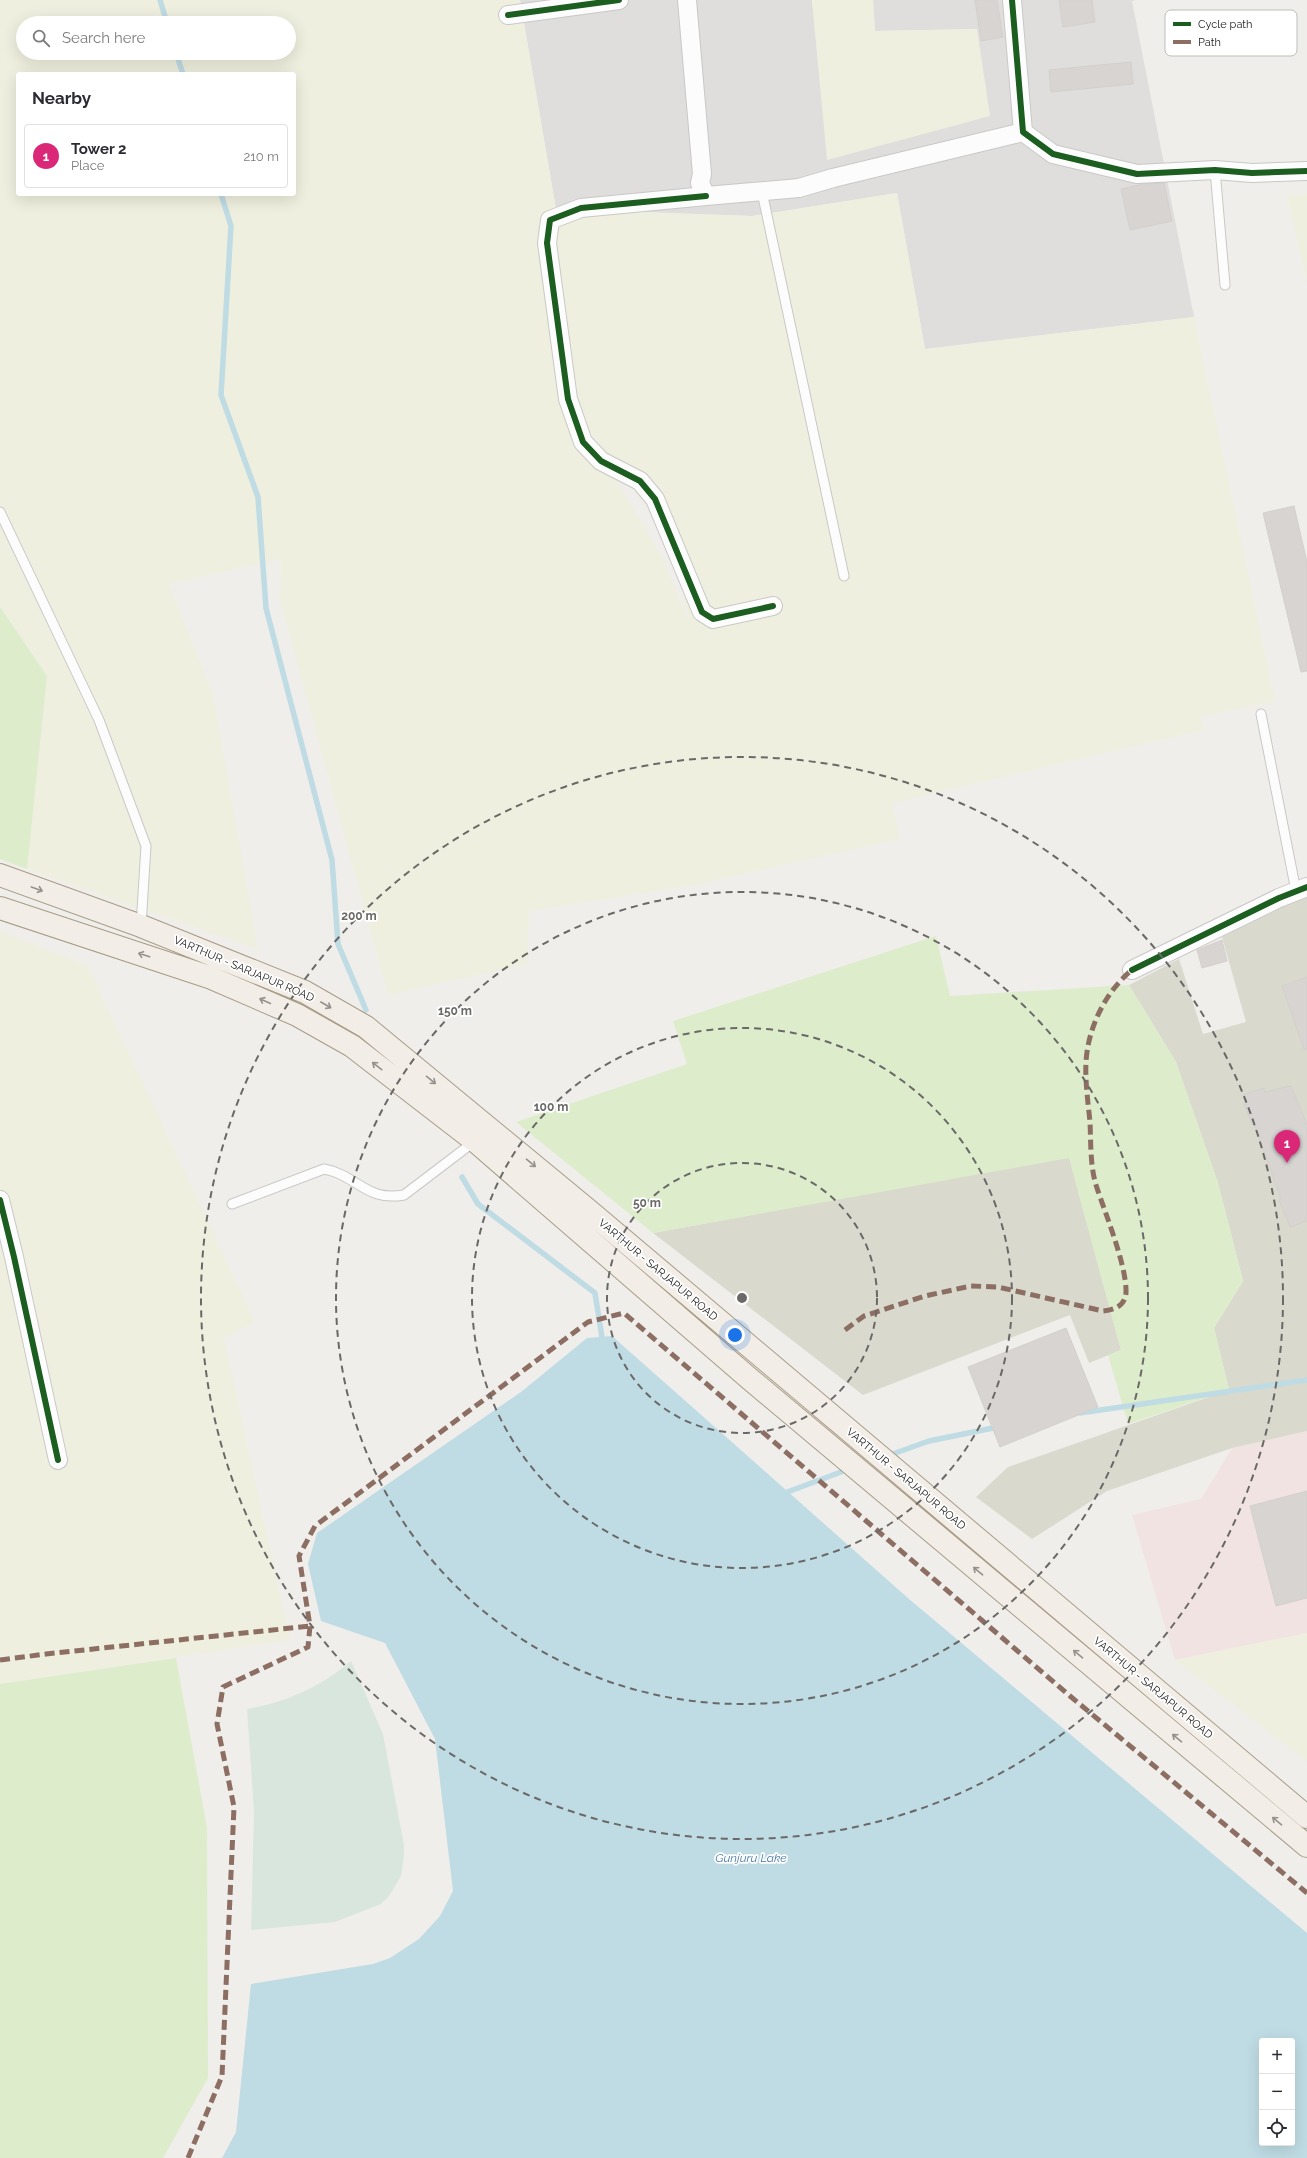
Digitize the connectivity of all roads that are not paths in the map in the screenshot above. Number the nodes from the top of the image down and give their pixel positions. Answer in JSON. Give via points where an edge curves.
{"nodes":[{"id":1,"x":619,"y":0,"type":"edge"},
{"id":2,"x":687,"y":0,"type":"edge"},
{"id":3,"x":1012,"y":0,"type":"edge"},
{"id":4,"x":508,"y":15,"type":"dead end"},
{"id":5,"x":1023,"y":132,"type":"junction"},
{"id":6,"x":1215,"y":170,"type":"junction"},
{"id":7,"x":1307,"y":171,"type":"edge"},
{"id":8,"x":762,"y":192,"type":"junction"},
{"id":9,"x":706,"y":196,"type":"junction"},
{"id":10,"x":1225,"y":286,"type":"dead end"},
{"id":11,"x":0,"y":512,"type":"edge"},
{"id":12,"x":844,"y":576,"type":"dead end"},
{"id":13,"x":773,"y":606,"type":"dead end"},
{"id":14,"x":1261,"y":714,"type":"dead end"},
{"id":15,"x":0,"y":876,"type":"edge"},
{"id":16,"x":1301,"y":889,"type":"edge"},
{"id":17,"x":0,"y":908,"type":"edge"},
{"id":18,"x":141,"y":926,"type":"junction"},
{"id":19,"x":1132,"y":970,"type":"dead end"},
{"id":20,"x":475,"y":1141,"type":"junction"},
{"id":21,"x":0,"y":1200,"type":"edge"},
{"id":22,"x":232,"y":1204,"type":"dead end"},
{"id":23,"x":58,"y":1460,"type":"dead end"},
{"id":24,"x":1307,"y":1817,"type":"edge"},
{"id":25,"x":1307,"y":1846,"type":"edge"}],
"edges":[{"from":1,"to":4,"type":"street"},
{"from":2,"to":9,"type":"street","via":[[702,174],[700,183]]},
{"from":3,"to":5,"type":"street"},
{"from":5,"to":6,"type":"street","via":[[1053,154],[1137,174]]},
{"from":5,"to":8,"type":"street","via":[[799,188]]},
{"from":6,"to":7,"type":"street","via":[[1252,174]]},
{"from":6,"to":10,"type":"lane"},
{"from":8,"to":9,"type":"street"},
{"from":8,"to":12,"type":"lane"},
{"from":9,"to":13,"type":"street","via":[[581,208],[550,220],[547,243],[568,399],[583,442],[601,461],[640,480],[655,499],[702,612],[713,619]]},
{"from":11,"to":18,"type":"lane","via":[[99,720],[146,846]]},
{"from":14,"to":16,"type":"lane"},
{"from":15,"to":18,"type":"main road","name":"VARTHUR - SARJAPUR ROAD","one_way":true},
{"from":16,"to":19,"type":"street"},
{"from":20,"to":17,"type":"main road","name":"VARTHUR - SARJAPUR ROAD","one_way":true,"via":[[352,1046],[297,1015],[208,977]]},
{"from":18,"to":24,"type":"main road","name":"VARTHUR - SARJAPUR ROAD","one_way":true,"via":[[305,992],[366,1027],[588,1210]]},
{"from":20,"to":22,"type":"lane","via":[[404,1195],[379,1196],[333,1171],[324,1169]]},
{"from":25,"to":20,"type":"main road","name":"VARTHUR - SARJAPUR ROAD","one_way":true,"via":[[751,1380]]},
{"from":21,"to":23,"type":"street"}]}
